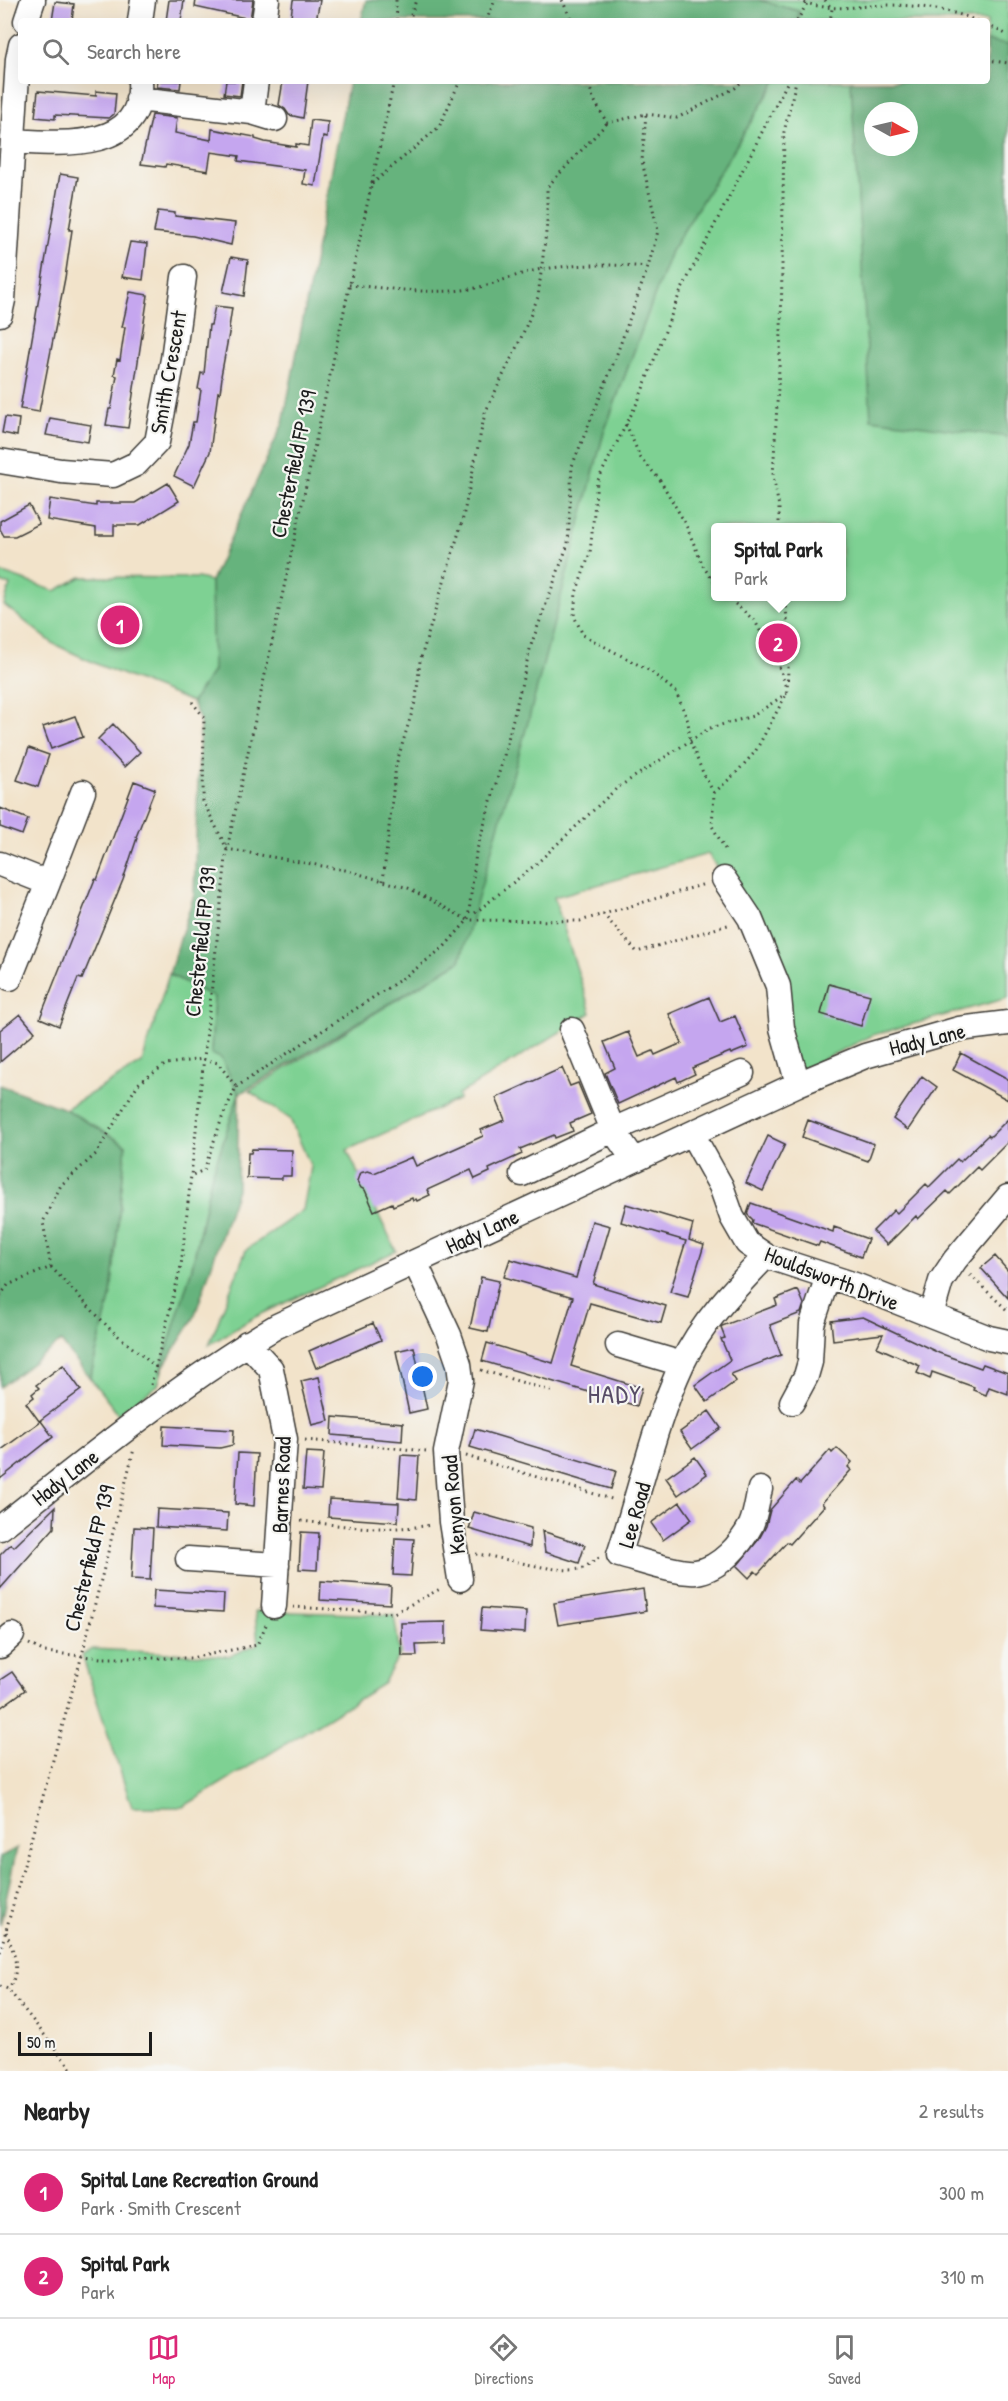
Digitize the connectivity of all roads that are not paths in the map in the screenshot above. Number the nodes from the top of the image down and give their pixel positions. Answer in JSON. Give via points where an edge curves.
{"nodes":[{"id":1,"x":33,"y":0,"type":"edge"},
{"id":2,"x":143,"y":0,"type":"edge"},
{"id":3,"x":28,"y":18,"type":"edge"},
{"id":4,"x":140,"y":18,"type":"edge"},
{"id":5,"x":18,"y":59,"type":"edge"},
{"id":6,"x":256,"y":84,"type":"edge"},
{"id":7,"x":139,"y":90,"type":"edge"},
{"id":8,"x":252,"y":112,"type":"junction"},
{"id":9,"x":275,"y":119,"type":"dead end"},
{"id":10,"x":12,"y":141,"type":"junction"},
{"id":11,"x":184,"y":277,"type":"dead end"},
{"id":12,"x":0,"y":314,"type":"edge"},
{"id":13,"x":0,"y":461,"type":"edge"},
{"id":14,"x":83,"y":792,"type":"dead end"},
{"id":15,"x":0,"y":864,"type":"edge"},
{"id":16,"x":724,"y":879,"type":"road end"},
{"id":17,"x":48,"y":883,"type":"junction"},
{"id":18,"x":10,"y":978,"type":"dead end"},
{"id":19,"x":1008,"y":1023,"type":"edge"},
{"id":20,"x":572,"y":1030,"type":"dead end"},
{"id":21,"x":742,"y":1073,"type":"dead end"},
{"id":22,"x":798,"y":1084,"type":"junction"},
{"id":23,"x":613,"y":1130,"type":"junction"},
{"id":24,"x":692,"y":1134,"type":"junction"},
{"id":25,"x":634,"y":1160,"type":"junction"},
{"id":26,"x":522,"y":1174,"type":"dead end"},
{"id":27,"x":1008,"y":1197,"type":"edge"},
{"id":28,"x":766,"y":1256,"type":"junction"},
{"id":29,"x":415,"y":1262,"type":"junction"},
{"id":30,"x":828,"y":1276,"type":"junction"},
{"id":31,"x":931,"y":1315,"type":"junction"},
{"id":32,"x":1008,"y":1342,"type":"edge"},
{"id":33,"x":247,"y":1343,"type":"junction"},
{"id":34,"x":618,"y":1345,"type":"dead end"},
{"id":35,"x":682,"y":1364,"type":"junction"},
{"id":36,"x":792,"y":1402,"type":"dead end"},
{"id":37,"x":760,"y":1489,"type":"dead end"},
{"id":38,"x":0,"y":1528,"type":"edge"},
{"id":39,"x":188,"y":1558,"type":"dead end"},
{"id":40,"x":277,"y":1565,"type":"junction"},
{"id":41,"x":460,"y":1579,"type":"road end"},
{"id":42,"x":274,"y":1606,"type":"road end"}],
"edges":[{"from":1,"to":3,"type":"street"},
{"from":2,"to":4,"type":"street"},
{"from":5,"to":10,"type":"street"},
{"from":6,"to":8,"type":"street"},
{"from":7,"to":8,"type":"street"},
{"from":7,"to":10,"type":"street","via":[[136,109],[120,130],[90,141]]},
{"from":8,"to":9,"type":"street"},
{"from":10,"to":12,"type":"street"},
{"from":11,"to":13,"type":"street","name":"Smith Crescent","via":[[157,442],[136,464],[113,475]]},
{"from":14,"to":17,"type":"street"},
{"from":15,"to":17,"type":"street"},
{"from":16,"to":22,"type":"street","via":[[750,918],[778,986],[782,1028]]},
{"from":17,"to":18,"type":"street"},
{"from":19,"to":22,"type":"street","name":"Hady Lane","via":[[959,1029],[865,1056]]},
{"from":20,"to":23,"type":"street"},
{"from":21,"to":23,"type":"street"},
{"from":22,"to":24,"type":"street","name":"Hady Lane"},
{"from":23,"to":25,"type":"street"},
{"from":23,"to":26,"type":"street"},
{"from":24,"to":25,"type":"street","name":"Hady Lane"},
{"from":24,"to":28,"type":"street","name":"Houldsworth Drive","via":[[747,1243]]},
{"from":25,"to":29,"type":"street","name":"Hady Lane"},
{"from":27,"to":31,"type":"street","name":"Houldsworth Drive","via":[[941,1281]]},
{"from":28,"to":30,"type":"street","name":"Houldsworth Drive"},
{"from":28,"to":35,"type":"street","name":"Lee Road","via":[[736,1287]]},
{"from":29,"to":33,"type":"street","name":"Hady Lane"},
{"from":29,"to":41,"type":"street","name":"Kenyon Road","via":[[459,1364],[461,1380],[446,1452]]},
{"from":30,"to":31,"type":"street","name":"Houldsworth Drive"},
{"from":30,"to":36,"type":"street","via":[[812,1324],[810,1362]]},
{"from":31,"to":32,"type":"street","name":"Houldsworth Drive"},
{"from":33,"to":38,"type":"street","name":"Hady Lane","via":[[144,1415]]},
{"from":33,"to":40,"type":"street","name":"Barnes Road","via":[[271,1369],[285,1439]]},
{"from":34,"to":35,"type":"street"},
{"from":35,"to":37,"type":"street","name":"Lee Road","via":[[619,1555],[696,1572],[716,1564],[728,1555],[751,1524]]},
{"from":39,"to":40,"type":"street","name":"Barnes Road"},
{"from":40,"to":42,"type":"street","name":"Barnes Road"}]}
